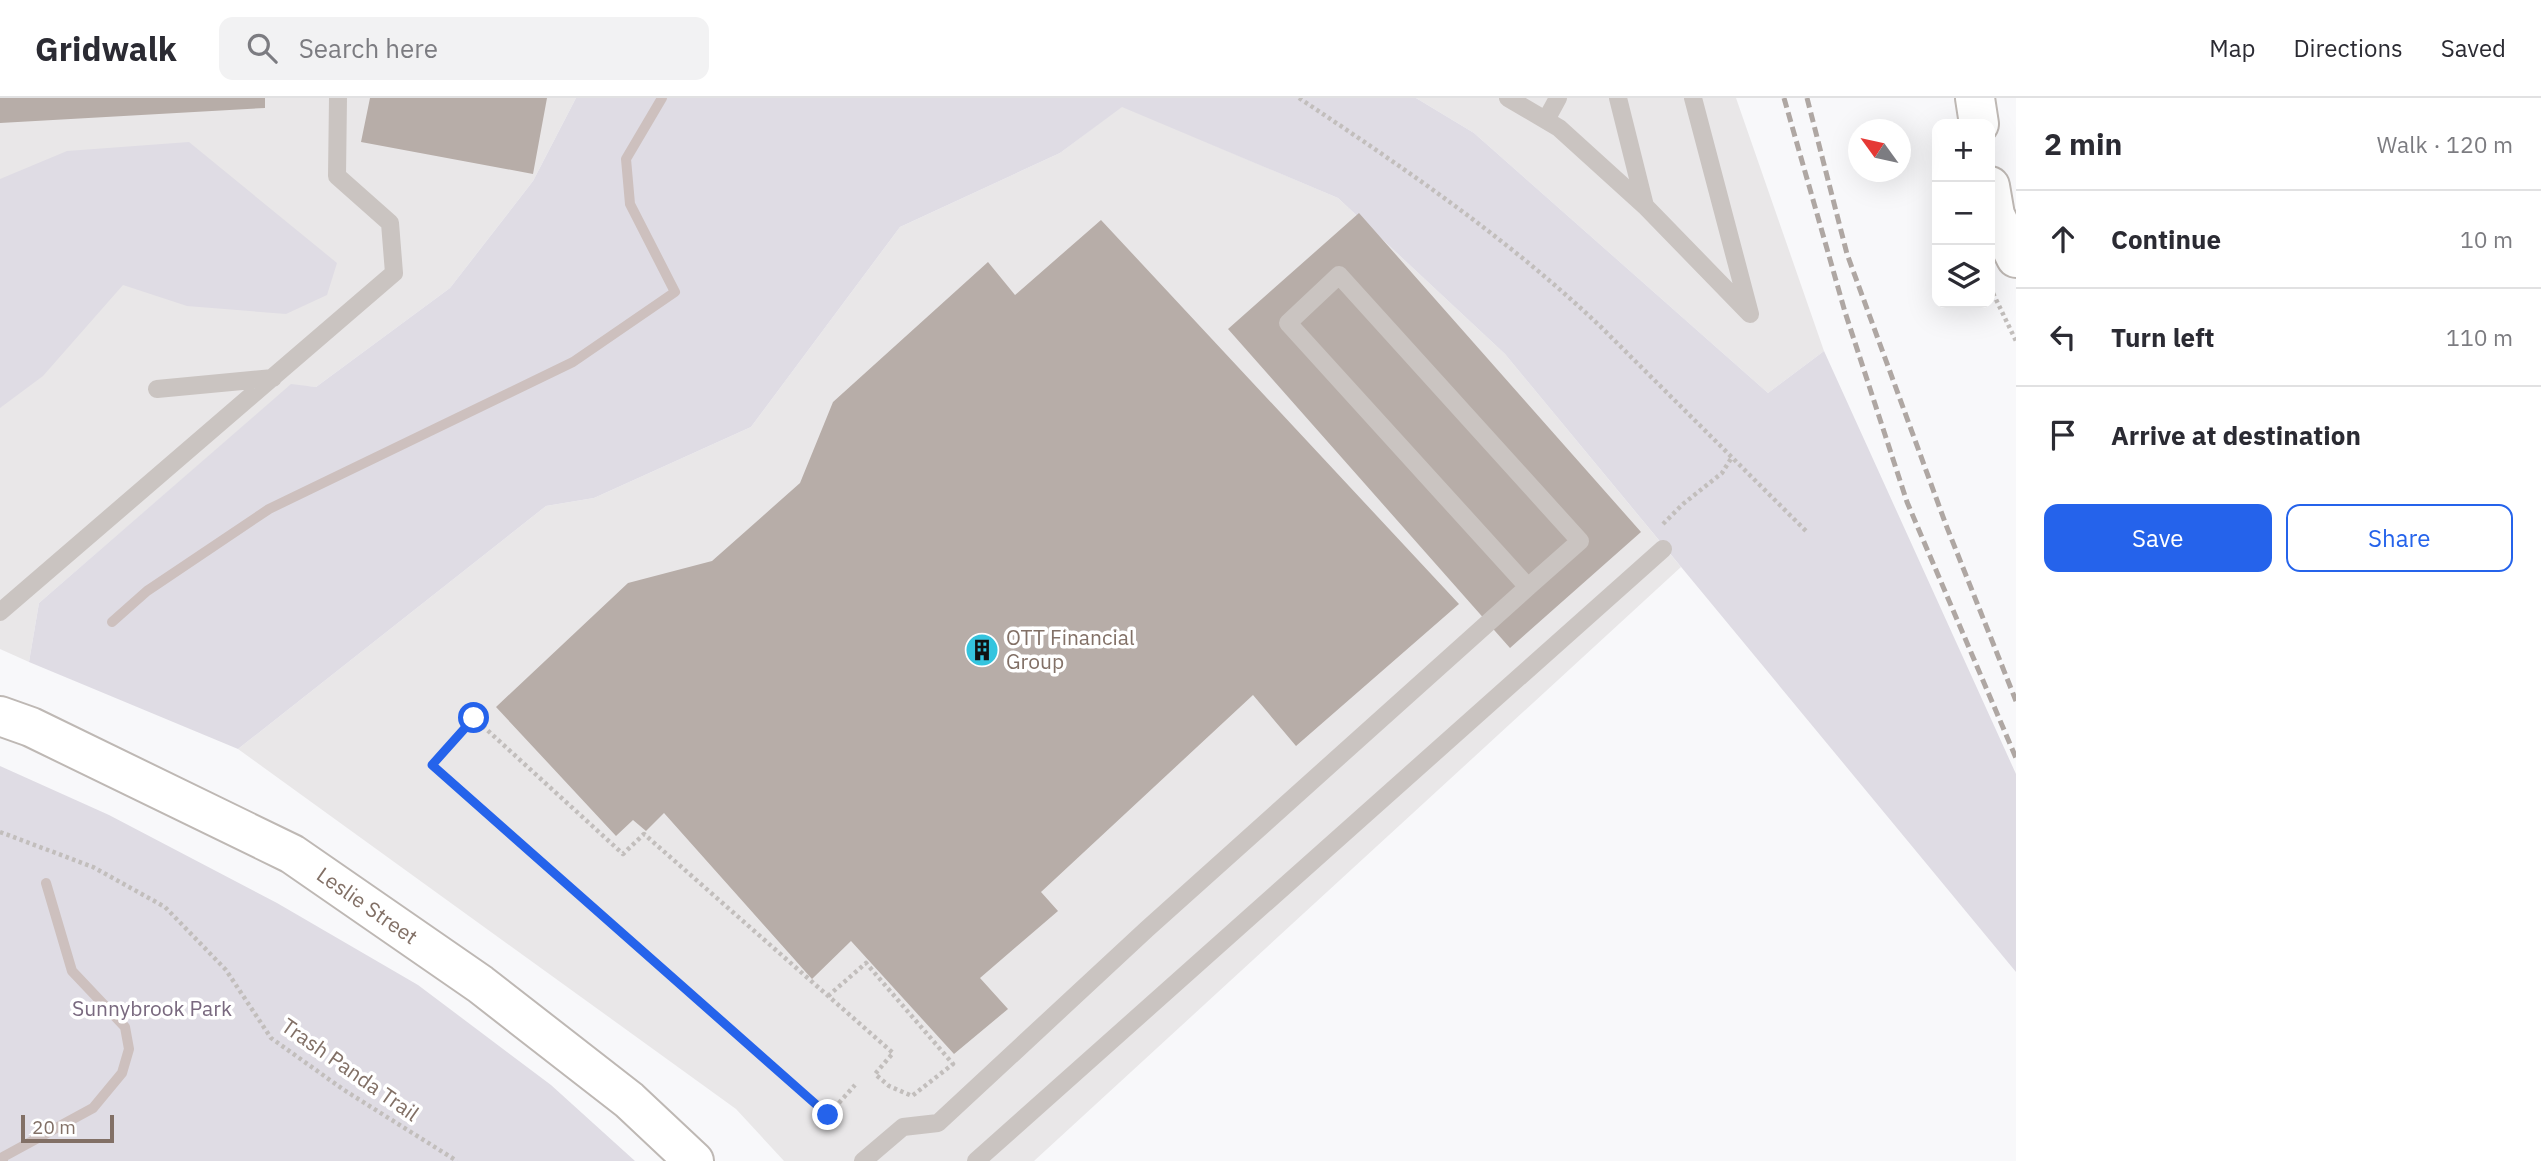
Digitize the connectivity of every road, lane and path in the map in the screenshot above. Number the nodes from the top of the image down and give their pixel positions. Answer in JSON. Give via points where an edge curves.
{"nodes":[{"id":1,"x":338,"y":98,"type":"edge"},
{"id":2,"x":1298,"y":98,"type":"edge"},
{"id":3,"x":1508,"y":98,"type":"edge"},
{"id":4,"x":1558,"y":98,"type":"edge"},
{"id":5,"x":1618,"y":98,"type":"edge"},
{"id":6,"x":1693,"y":98,"type":"edge"},
{"id":7,"x":1975,"y":98,"type":"edge"},
{"id":8,"x":1978,"y":119,"type":"edge"},
{"id":9,"x":1546,"y":120,"type":"junction"},
{"id":10,"x":1645,"y":206,"type":"junction"},
{"id":11,"x":1995,"y":215,"type":"edge"},
{"id":12,"x":2016,"y":258,"type":"edge"},
{"id":13,"x":1995,"y":297,"type":"edge"},
{"id":14,"x":2016,"y":341,"type":"edge"},
{"id":15,"x":273,"y":378,"type":"junction"},
{"id":16,"x":157,"y":389,"type":"dead end"},
{"id":17,"x":1732,"y":457,"type":"junction"},
{"id":18,"x":1683,"y":504,"type":"dead end"},
{"id":19,"x":1807,"y":532,"type":"dead end"},
{"id":20,"x":1663,"y":549,"type":"dead end"},
{"id":21,"x":1528,"y":587,"type":"junction"},
{"id":22,"x":0,"y":612,"type":"edge"},
{"id":23,"x":0,"y":716,"type":"edge"},
{"id":24,"x":0,"y":832,"type":"edge"},
{"id":25,"x":828,"y":996,"type":"junction"},
{"id":26,"x":855,"y":1084,"type":"dead end"},
{"id":27,"x":457,"y":1161,"type":"edge"},
{"id":28,"x":694,"y":1161,"type":"edge"},
{"id":29,"x":863,"y":1161,"type":"edge"},
{"id":30,"x":976,"y":1161,"type":"edge"}],
"edges":[{"from":1,"to":15,"type":"lane","via":[[337,176],[390,223],[394,273]]},
{"from":2,"to":17,"type":"path","via":[[1417,178],[1566,296]]},
{"from":3,"to":9,"type":"lane"},
{"from":4,"to":9,"type":"lane"},
{"from":5,"to":10,"type":"lane"},
{"from":6,"to":10,"type":"lane","via":[[1750,314]]},
{"from":7,"to":8,"type":"main road"},
{"from":9,"to":10,"type":"lane"},
{"from":11,"to":12,"type":"main road"},
{"from":13,"to":14,"type":"path"},
{"from":15,"to":16,"type":"lane"},
{"from":15,"to":22,"type":"lane"},
{"from":17,"to":18,"type":"path","via":[[1722,473]]},
{"from":17,"to":19,"type":"path"},
{"from":20,"to":30,"type":"lane"},
{"from":21,"to":21,"type":"lane","via":[[1288,323],[1339,275],[1580,541]]},
{"from":21,"to":29,"type":"lane","via":[[938,1123],[903,1127]]},
{"from":23,"to":28,"type":"main road","name":"Leslie Street","via":[[292,854],[480,984],[629,1100]]},
{"from":24,"to":27,"type":"path","name":"Trash Panda Trail","via":[[93,867],[165,907],[226,971],[271,1038]]},
{"from":25,"to":25,"type":"path","via":[[866,963],[953,1064],[912,1097],[889,1086],[875,1074],[893,1053]]},
{"from":25,"to":26,"type":"path","via":[[644,834],[623,854],[474,718],[432,765],[828,1115]]}]}
